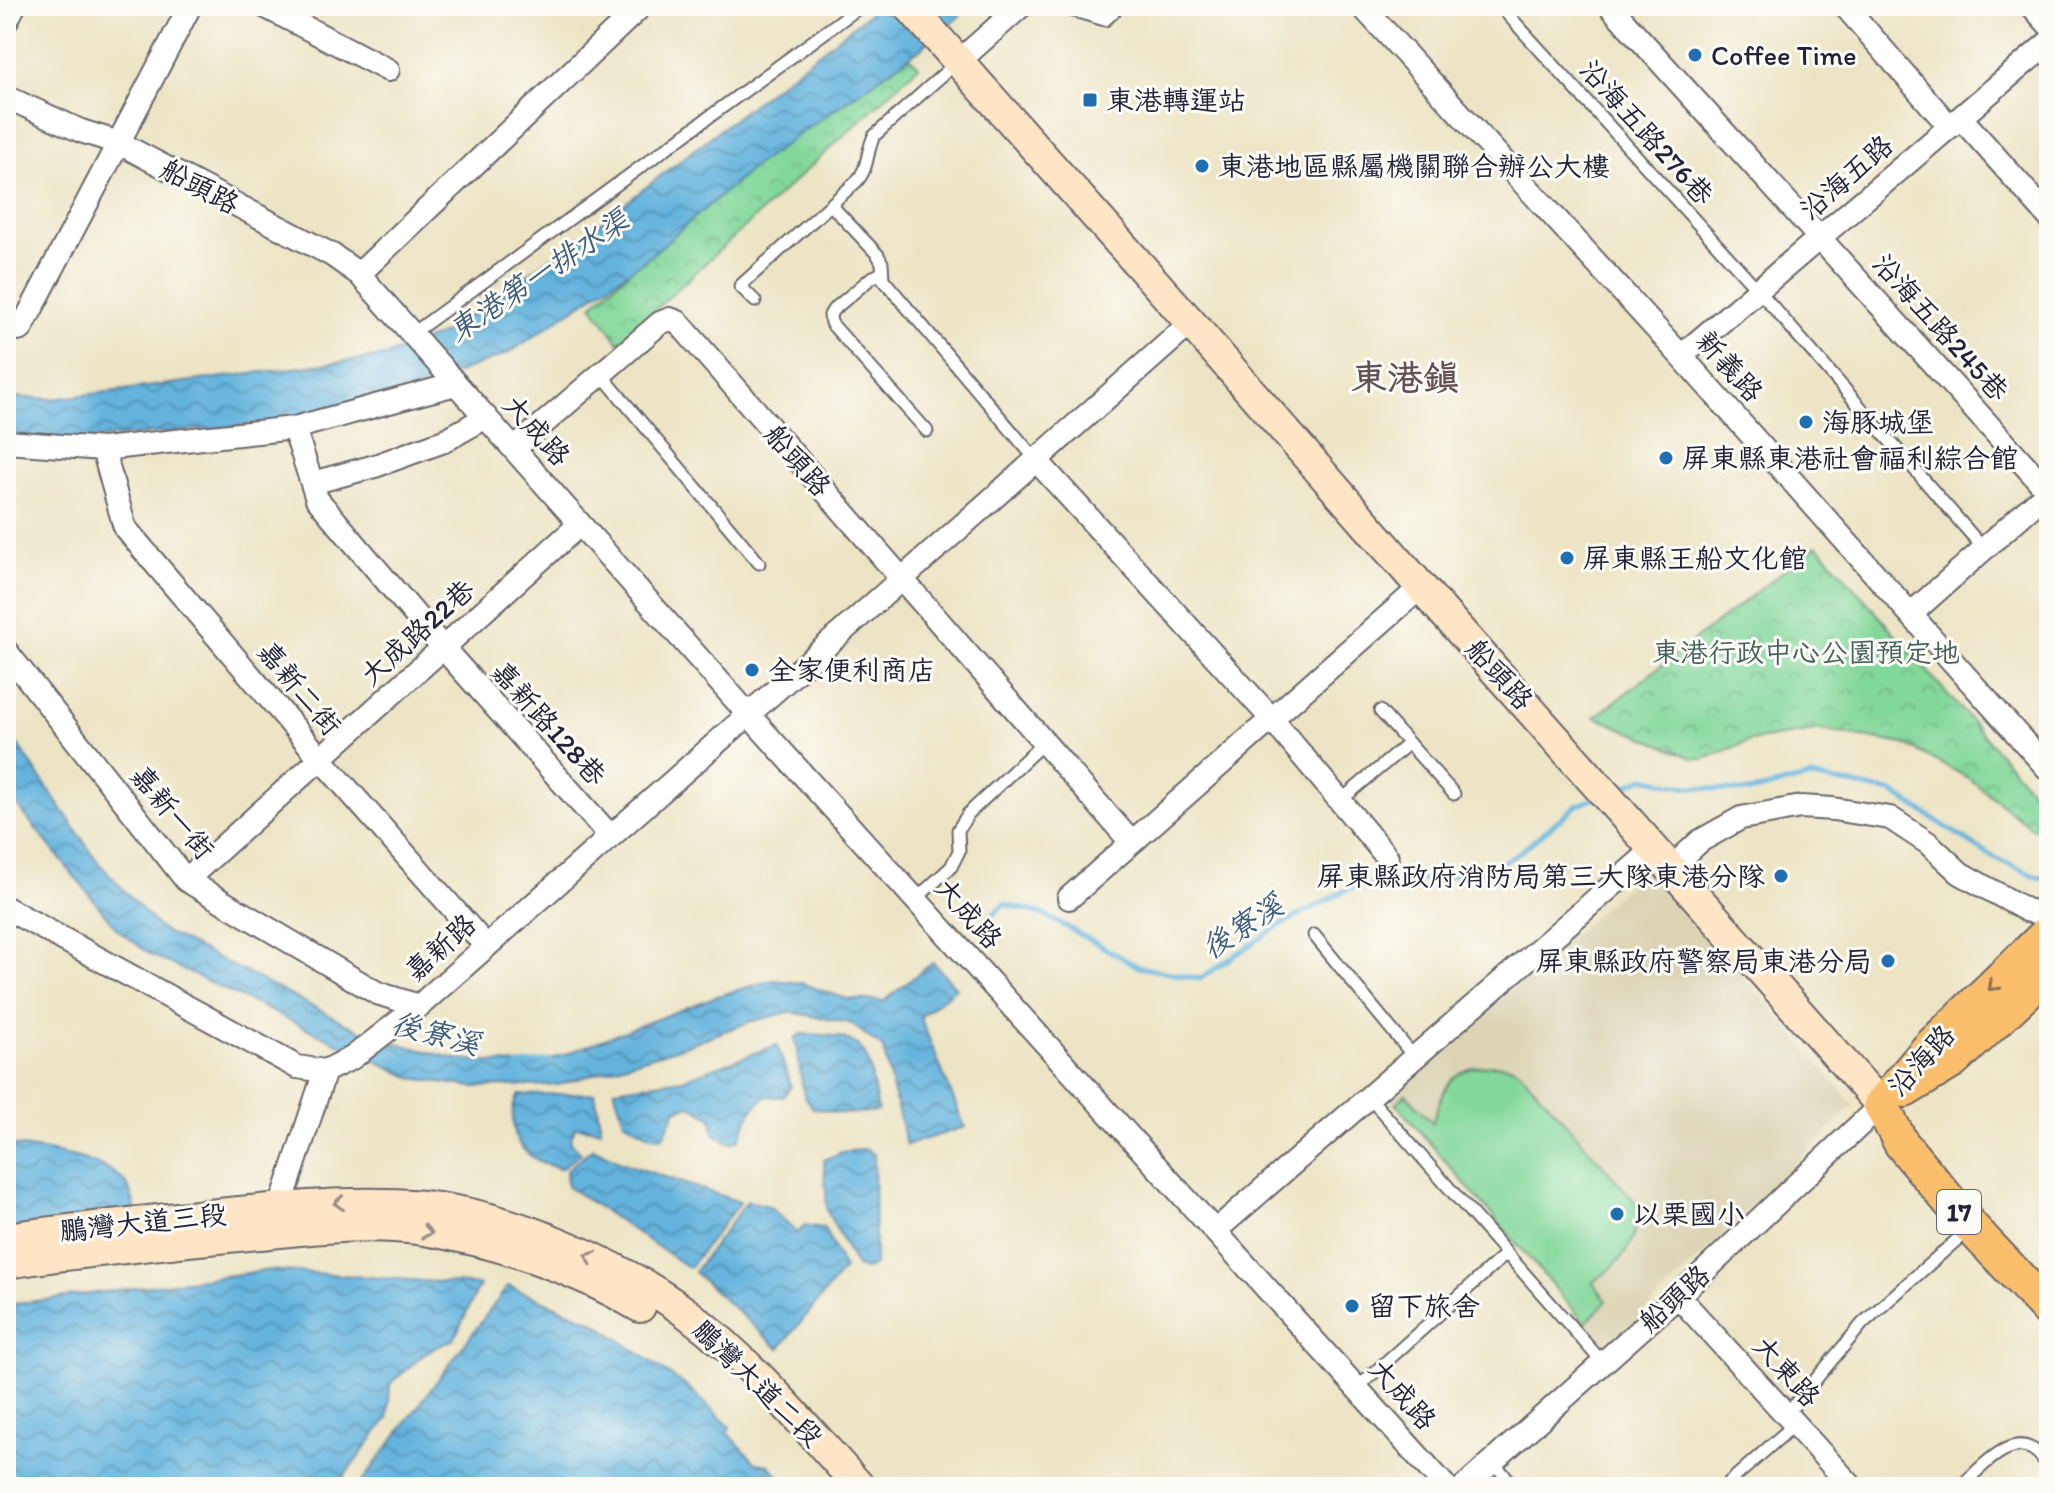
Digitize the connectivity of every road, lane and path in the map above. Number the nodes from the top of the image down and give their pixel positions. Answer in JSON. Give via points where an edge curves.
{"nodes":[{"id":1,"x":14,"y":6,"type":"edge"},
{"id":2,"x":190,"y":6,"type":"edge"},
{"id":3,"x":264,"y":6,"type":"edge"},
{"id":4,"x":641,"y":6,"type":"edge"},
{"id":5,"x":861,"y":6,"type":"edge"},
{"id":6,"x":909,"y":6,"type":"edge"},
{"id":7,"x":1021,"y":6,"type":"edge"},
{"id":8,"x":1057,"y":6,"type":"edge"},
{"id":9,"x":1120,"y":6,"type":"edge"},
{"id":10,"x":1362,"y":6,"type":"edge"},
{"id":11,"x":1500,"y":6,"type":"edge"},
{"id":12,"x":1610,"y":6,"type":"edge"},
{"id":13,"x":1845,"y":6,"type":"edge"},
{"id":14,"x":2032,"y":6,"type":"edge"},
{"id":15,"x":6,"y":22,"type":"edge"},
{"id":16,"x":2049,"y":25,"type":"edge"},
{"id":17,"x":2049,"y":42,"type":"edge"},
{"id":18,"x":958,"y":62,"type":"junction"},
{"id":19,"x":388,"y":70,"type":"dead end"},
{"id":20,"x":6,"y":97,"type":"edge"},
{"id":21,"x":1956,"y":122,"type":"junction"},
{"id":22,"x":119,"y":143,"type":"junction"},
{"id":23,"x":832,"y":206,"type":"junction"},
{"id":24,"x":2049,"y":217,"type":"edge"},
{"id":25,"x":1821,"y":238,"type":"junction"},
{"id":26,"x":882,"y":273,"type":"junction"},
{"id":27,"x":359,"y":274,"type":"junction"},
{"id":28,"x":1759,"y":291,"type":"junction"},
{"id":29,"x":755,"y":301,"type":"dead end"},
{"id":30,"x":6,"y":321,"type":"edge"},
{"id":31,"x":1191,"y":323,"type":"junction"},
{"id":32,"x":412,"y":334,"type":"junction"},
{"id":33,"x":1681,"y":356,"type":"junction"},
{"id":34,"x":601,"y":374,"type":"junction"},
{"id":35,"x":453,"y":380,"type":"junction"},
{"id":36,"x":486,"y":417,"type":"junction"},
{"id":37,"x":294,"y":428,"type":"junction"},
{"id":38,"x":927,"y":431,"type":"dead end"},
{"id":39,"x":6,"y":442,"type":"edge"},
{"id":40,"x":103,"y":449,"type":"junction"},
{"id":41,"x":514,"y":449,"type":"junction"},
{"id":42,"x":1037,"y":461,"type":"junction"},
{"id":43,"x":312,"y":483,"type":"junction"},
{"id":44,"x":2049,"y":491,"type":"edge"},
{"id":45,"x":580,"y":524,"type":"junction"},
{"id":46,"x":1984,"y":549,"type":"junction"},
{"id":47,"x":759,"y":563,"type":"dead end"},
{"id":48,"x":900,"y":578,"type":"junction"},
{"id":49,"x":1421,"y":587,"type":"junction"},
{"id":50,"x":1912,"y":613,"type":"junction"},
{"id":51,"x":444,"y":649,"type":"junction"},
{"id":52,"x":6,"y":651,"type":"edge"},
{"id":53,"x":1380,"y":711,"type":"dead end"},
{"id":54,"x":748,"y":714,"type":"junction"},
{"id":55,"x":1270,"y":717,"type":"junction"},
{"id":56,"x":1044,"y":742,"type":"junction"},
{"id":57,"x":1409,"y":743,"type":"junction"},
{"id":58,"x":321,"y":759,"type":"junction"},
{"id":59,"x":2049,"y":770,"type":"edge"},
{"id":60,"x":1454,"y":794,"type":"dead end"},
{"id":61,"x":1340,"y":801,"type":"junction"},
{"id":62,"x":610,"y":836,"type":"junction"},
{"id":63,"x":1131,"y":842,"type":"junction"},
{"id":64,"x":1387,"y":857,"type":"dead end"},
{"id":65,"x":1662,"y":858,"type":"junction"},
{"id":66,"x":186,"y":880,"type":"junction"},
{"id":67,"x":1069,"y":898,"type":"dead end"},
{"id":68,"x":916,"y":899,"type":"junction"},
{"id":69,"x":6,"y":908,"type":"edge"},
{"id":70,"x":2049,"y":915,"type":"edge"},
{"id":71,"x":2049,"y":932,"type":"edge"},
{"id":72,"x":1314,"y":935,"type":"dead end"},
{"id":73,"x":486,"y":946,"type":"junction"},
{"id":74,"x":2049,"y":971,"type":"edge"},
{"id":75,"x":412,"y":1012,"type":"junction"},
{"id":76,"x":1414,"y":1057,"type":"junction"},
{"id":77,"x":325,"y":1071,"type":"junction"},
{"id":78,"x":1369,"y":1097,"type":"junction"},
{"id":79,"x":1881,"y":1105,"type":"junction"},
{"id":80,"x":273,"y":1221,"type":"junction"},
{"id":81,"x":1971,"y":1227,"type":"junction"},
{"id":82,"x":1215,"y":1231,"type":"junction"},
{"id":83,"x":6,"y":1238,"type":"edge"},
{"id":84,"x":1506,"y":1254,"type":"junction"},
{"id":85,"x":6,"y":1263,"type":"edge"},
{"id":86,"x":2049,"y":1278,"type":"edge"},
{"id":87,"x":1678,"y":1296,"type":"junction"},
{"id":88,"x":2049,"y":1310,"type":"edge"},
{"id":89,"x":1603,"y":1363,"type":"junction"},
{"id":90,"x":1357,"y":1388,"type":"junction"},
{"id":91,"x":1790,"y":1420,"type":"junction"},
{"id":92,"x":1492,"y":1462,"type":"junction"},
{"id":93,"x":2049,"y":1466,"type":"edge"},
{"id":94,"x":834,"y":1487,"type":"edge"},
{"id":95,"x":860,"y":1487,"type":"edge"},
{"id":96,"x":1446,"y":1487,"type":"edge"},
{"id":97,"x":1464,"y":1487,"type":"edge"},
{"id":98,"x":1516,"y":1487,"type":"edge"},
{"id":99,"x":1724,"y":1487,"type":"edge"},
{"id":100,"x":1852,"y":1487,"type":"edge"},
{"id":101,"x":1960,"y":1487,"type":"edge"}],
"edges":[{"from":1,"to":15,"type":"street"},
{"from":2,"to":22,"type":"street"},
{"from":3,"to":19,"type":"street"},
{"from":4,"to":27,"type":"street"},
{"from":5,"to":32,"type":"lane"},
{"from":6,"to":18,"type":"street","name":"船頭路"},
{"from":7,"to":18,"type":"street"},
{"from":8,"to":9,"type":"lane","via":[[1105,20]]},
{"from":10,"to":33,"type":"street","name":"新義路"},
{"from":11,"to":28,"type":"lane","name":"沿海五路276巷"},
{"from":12,"to":25,"type":"street","name":"沿海五路245巷"},
{"from":13,"to":21,"type":"street"},
{"from":14,"to":16,"type":"street"},
{"from":17,"to":21,"type":"street","name":"沿海五路"},
{"from":18,"to":23,"type":"lane","via":[[874,136],[862,176]]},
{"from":18,"to":31,"type":"street","name":"船頭路"},
{"from":20,"to":22,"type":"street","name":"船頭路"},
{"from":21,"to":24,"type":"street"},
{"from":21,"to":25,"type":"street","name":"沿海五路"},
{"from":22,"to":27,"type":"street","name":"船頭路"},
{"from":22,"to":30,"type":"street","via":[[21,329]]},
{"from":23,"to":26,"type":"lane","via":[[878,255]]},
{"from":23,"to":29,"type":"lane","via":[[740,286]]},
{"from":25,"to":28,"type":"street","name":"沿海五路"},
{"from":25,"to":44,"type":"street","name":"沿海五路245巷"},
{"from":26,"to":38,"type":"lane","via":[[833,310],[831,323]]},
{"from":26,"to":42,"type":"lane"},
{"from":27,"to":32,"type":"street","name":"船頭路"},
{"from":28,"to":33,"type":"street","name":"沿海五路"},
{"from":28,"to":46,"type":"lane","name":"沿海五路276巷"},
{"from":31,"to":42,"type":"street"},
{"from":31,"to":49,"type":"street","name":"船頭路"},
{"from":32,"to":35,"type":"street","name":"船頭路"},
{"from":33,"to":50,"type":"street","name":"新義路"},
{"from":34,"to":41,"type":"street","name":"船頭路"},
{"from":34,"to":47,"type":"lane"},
{"from":34,"to":48,"type":"street","name":"船頭路","via":[[660,323],[678,322]]},
{"from":35,"to":36,"type":"street","name":"大成路"},
{"from":35,"to":37,"type":"street"},
{"from":36,"to":41,"type":"street","name":"大成路"},
{"from":36,"to":43,"type":"street","via":[[444,441]]},
{"from":37,"to":40,"type":"street"},
{"from":37,"to":43,"type":"street","name":"嘉新路128巷"},
{"from":39,"to":40,"type":"street"},
{"from":40,"to":58,"type":"street","name":"嘉新二街","via":[[125,528]]},
{"from":41,"to":45,"type":"street","name":"大成路"},
{"from":42,"to":48,"type":"street"},
{"from":42,"to":55,"type":"street"},
{"from":43,"to":51,"type":"street","name":"嘉新路128巷","via":[[317,499]]},
{"from":44,"to":46,"type":"street"},
{"from":45,"to":51,"type":"street","name":"大成路22巷"},
{"from":45,"to":54,"type":"street","name":"大成路"},
{"from":46,"to":50,"type":"street"},
{"from":48,"to":54,"type":"street"},
{"from":48,"to":56,"type":"street","name":"船頭路"},
{"from":49,"to":55,"type":"street"},
{"from":49,"to":65,"type":"street","name":"船頭路"},
{"from":50,"to":59,"type":"street","name":"新義路"},
{"from":51,"to":58,"type":"street","name":"大成路22巷"},
{"from":51,"to":62,"type":"street","name":"嘉新路128巷"},
{"from":52,"to":66,"type":"street","name":"嘉新一街"},
{"from":53,"to":57,"type":"lane"},
{"from":54,"to":62,"type":"street","name":"嘉新路"},
{"from":54,"to":68,"type":"street","name":"大成路"},
{"from":55,"to":61,"type":"street"},
{"from":55,"to":63,"type":"street"},
{"from":56,"to":63,"type":"street","name":"船頭路"},
{"from":56,"to":68,"type":"lane","via":[[968,814],[958,830],[959,851],[951,867]]},
{"from":57,"to":60,"type":"lane"},
{"from":57,"to":61,"type":"lane"},
{"from":58,"to":66,"type":"street","name":"大成路22巷"},
{"from":58,"to":73,"type":"street","name":"嘉新二街"},
{"from":61,"to":64,"type":"street"},
{"from":62,"to":73,"type":"street","name":"嘉新路"},
{"from":63,"to":67,"type":"street"},
{"from":65,"to":70,"type":"street","via":[[1741,818],[1801,807],[1833,809],[1890,818],[1960,873],[2026,910]]},
{"from":65,"to":76,"type":"street"},
{"from":65,"to":79,"type":"street"},
{"from":66,"to":75,"type":"street","name":"嘉新一街"},
{"from":68,"to":82,"type":"street","name":"大成路"},
{"from":69,"to":77,"type":"street","via":[[297,1067]]},
{"from":71,"to":79,"type":"main road","name":"沿海路","one_way":true,"via":[[1929,1048]]},
{"from":72,"to":76,"type":"lane"},
{"from":73,"to":75,"type":"street","name":"嘉新路"},
{"from":74,"to":79,"type":"main road","name":"沿海路","via":[[1953,1061]]},
{"from":75,"to":77,"type":"street","name":"嘉新路","via":[[352,1058]]},
{"from":76,"to":78,"type":"street"},
{"from":77,"to":80,"type":"street"},
{"from":78,"to":82,"type":"street"},
{"from":78,"to":84,"type":"lane"},
{"from":79,"to":81,"type":"main road","number":"17","via":[[1901,1143]]},
{"from":79,"to":86,"type":"main road","number":"17","via":[[1913,1127]]},
{"from":79,"to":87,"type":"street","name":"船頭路"},
{"from":80,"to":83,"type":"street","name":"鵬灣大道三段","via":[[99,1225]]},
{"from":80,"to":85,"type":"street","name":"鵬灣大道三段"},
{"from":80,"to":94,"type":"street","name":"鵬灣大道二段","one_way":true,"via":[[422,1230],[504,1248],[609,1288],[670,1325],[739,1381]]},
{"from":95,"to":80,"type":"street","name":"鵬灣大道二段","one_way":true,"via":[[754,1371],[689,1315],[618,1269],[507,1224],[425,1206],[348,1202]]},
{"from":81,"to":88,"type":"main road","number":"17"},
{"from":81,"to":91,"type":"lane","via":[[1863,1323]]},
{"from":82,"to":90,"type":"street","name":"大成路"},
{"from":84,"to":89,"type":"lane"},
{"from":84,"to":90,"type":"lane"},
{"from":87,"to":89,"type":"street","name":"船頭路"},
{"from":87,"to":91,"type":"street","name":"大東路"},
{"from":89,"to":92,"type":"street","name":"船頭路"},
{"from":90,"to":96,"type":"street","name":"大成路"},
{"from":91,"to":99,"type":"lane"},
{"from":91,"to":100,"type":"street","name":"大東路"},
{"from":92,"to":97,"type":"street","name":"船頭路"},
{"from":92,"to":98,"type":"lane"},
{"from":93,"to":101,"type":"lane","via":[[2034,1449],[2021,1445],[2001,1451]]}]}
